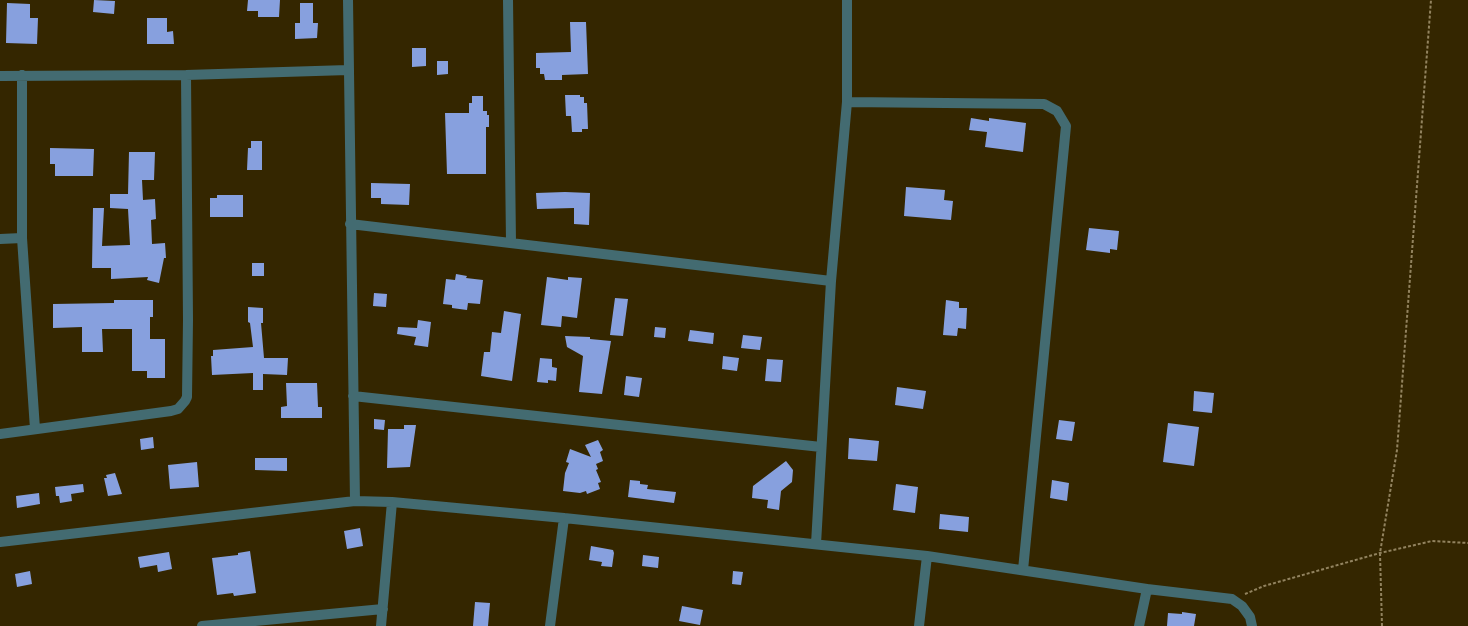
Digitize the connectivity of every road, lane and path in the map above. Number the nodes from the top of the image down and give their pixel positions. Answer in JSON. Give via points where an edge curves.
{"nodes":[{"id":1,"x":348,"y":0,"type":"edge"},
{"id":2,"x":508,"y":0,"type":"edge"},
{"id":3,"x":846,"y":0,"type":"edge"},
{"id":4,"x":1431,"y":0,"type":"edge"},
{"id":5,"x":348,"y":70,"type":"junction"},
{"id":6,"x":186,"y":75,"type":"junction"},
{"id":7,"x":0,"y":76,"type":"edge"},
{"id":8,"x":22,"y":76,"type":"junction"},
{"id":9,"x":847,"y":102,"type":"junction"},
{"id":10,"x":350,"y":224,"type":"junction"},
{"id":11,"x":22,"y":238,"type":"junction"},
{"id":12,"x":0,"y":239,"type":"edge"},
{"id":13,"x":511,"y":242,"type":"junction"},
{"id":14,"x":831,"y":281,"type":"junction"},
{"id":15,"x":353,"y":396,"type":"junction"},
{"id":16,"x":35,"y":430,"type":"junction"},
{"id":17,"x":0,"y":434,"type":"edge"},
{"id":18,"x":821,"y":447,"type":"junction"},
{"id":19,"x":355,"y":501,"type":"junction"},
{"id":20,"x":392,"y":502,"type":"junction"},
{"id":21,"x":564,"y":518,"type":"junction"},
{"id":22,"x":0,"y":542,"type":"edge"},
{"id":23,"x":1468,"y":543,"type":"edge"},
{"id":24,"x":816,"y":544,"type":"junction"},
{"id":25,"x":1380,"y":553,"type":"junction"},
{"id":26,"x":927,"y":556,"type":"junction"},
{"id":27,"x":1023,"y":570,"type":"junction"},
{"id":28,"x":1147,"y":589,"type":"junction"},
{"id":29,"x":1232,"y":599,"type":"junction"},
{"id":30,"x":383,"y":609,"type":"junction"},
{"id":31,"x":204,"y":626,"type":"edge"},
{"id":32,"x":381,"y":626,"type":"edge"},
{"id":33,"x":550,"y":626,"type":"edge"},
{"id":34,"x":919,"y":626,"type":"edge"},
{"id":35,"x":1139,"y":626,"type":"edge"},
{"id":36,"x":1252,"y":626,"type":"edge"},
{"id":37,"x":1382,"y":626,"type":"edge"}],
"edges":[{"from":1,"to":5,"type":"street"},
{"from":2,"to":13,"type":"street"},
{"from":3,"to":9,"type":"street"},
{"from":4,"to":25,"type":"path","via":[[1397,450]]},
{"from":5,"to":6,"type":"street"},
{"from":5,"to":10,"type":"street"},
{"from":6,"to":8,"type":"street"},
{"from":6,"to":16,"type":"street","via":[[187,397],[183,404],[171,411]]},
{"from":7,"to":8,"type":"street"},
{"from":8,"to":11,"type":"street"},
{"from":9,"to":14,"type":"street"},
{"from":9,"to":27,"type":"street","via":[[1044,104],[1057,111],[1066,126]]},
{"from":10,"to":13,"type":"street"},
{"from":10,"to":15,"type":"street"},
{"from":11,"to":12,"type":"street"},
{"from":11,"to":16,"type":"street"},
{"from":13,"to":14,"type":"street"},
{"from":14,"to":18,"type":"street"},
{"from":15,"to":18,"type":"street"},
{"from":15,"to":19,"type":"street"},
{"from":16,"to":17,"type":"street"},
{"from":18,"to":24,"type":"street"},
{"from":19,"to":20,"type":"street"},
{"from":19,"to":22,"type":"street"},
{"from":20,"to":21,"type":"street"},
{"from":20,"to":30,"type":"street"},
{"from":21,"to":24,"type":"street"},
{"from":21,"to":33,"type":"street"},
{"from":23,"to":25,"type":"path","via":[[1432,541]]},
{"from":24,"to":26,"type":"street"},
{"from":25,"to":29,"type":"path","via":[[1264,586]]},
{"from":25,"to":37,"type":"path"},
{"from":26,"to":27,"type":"street"},
{"from":26,"to":34,"type":"street"},
{"from":27,"to":28,"type":"street"},
{"from":28,"to":29,"type":"street"},
{"from":28,"to":35,"type":"street"},
{"from":29,"to":36,"type":"street","via":[[1242,606],[1250,617]]},
{"from":30,"to":31,"type":"street"},
{"from":30,"to":32,"type":"street"}]}
